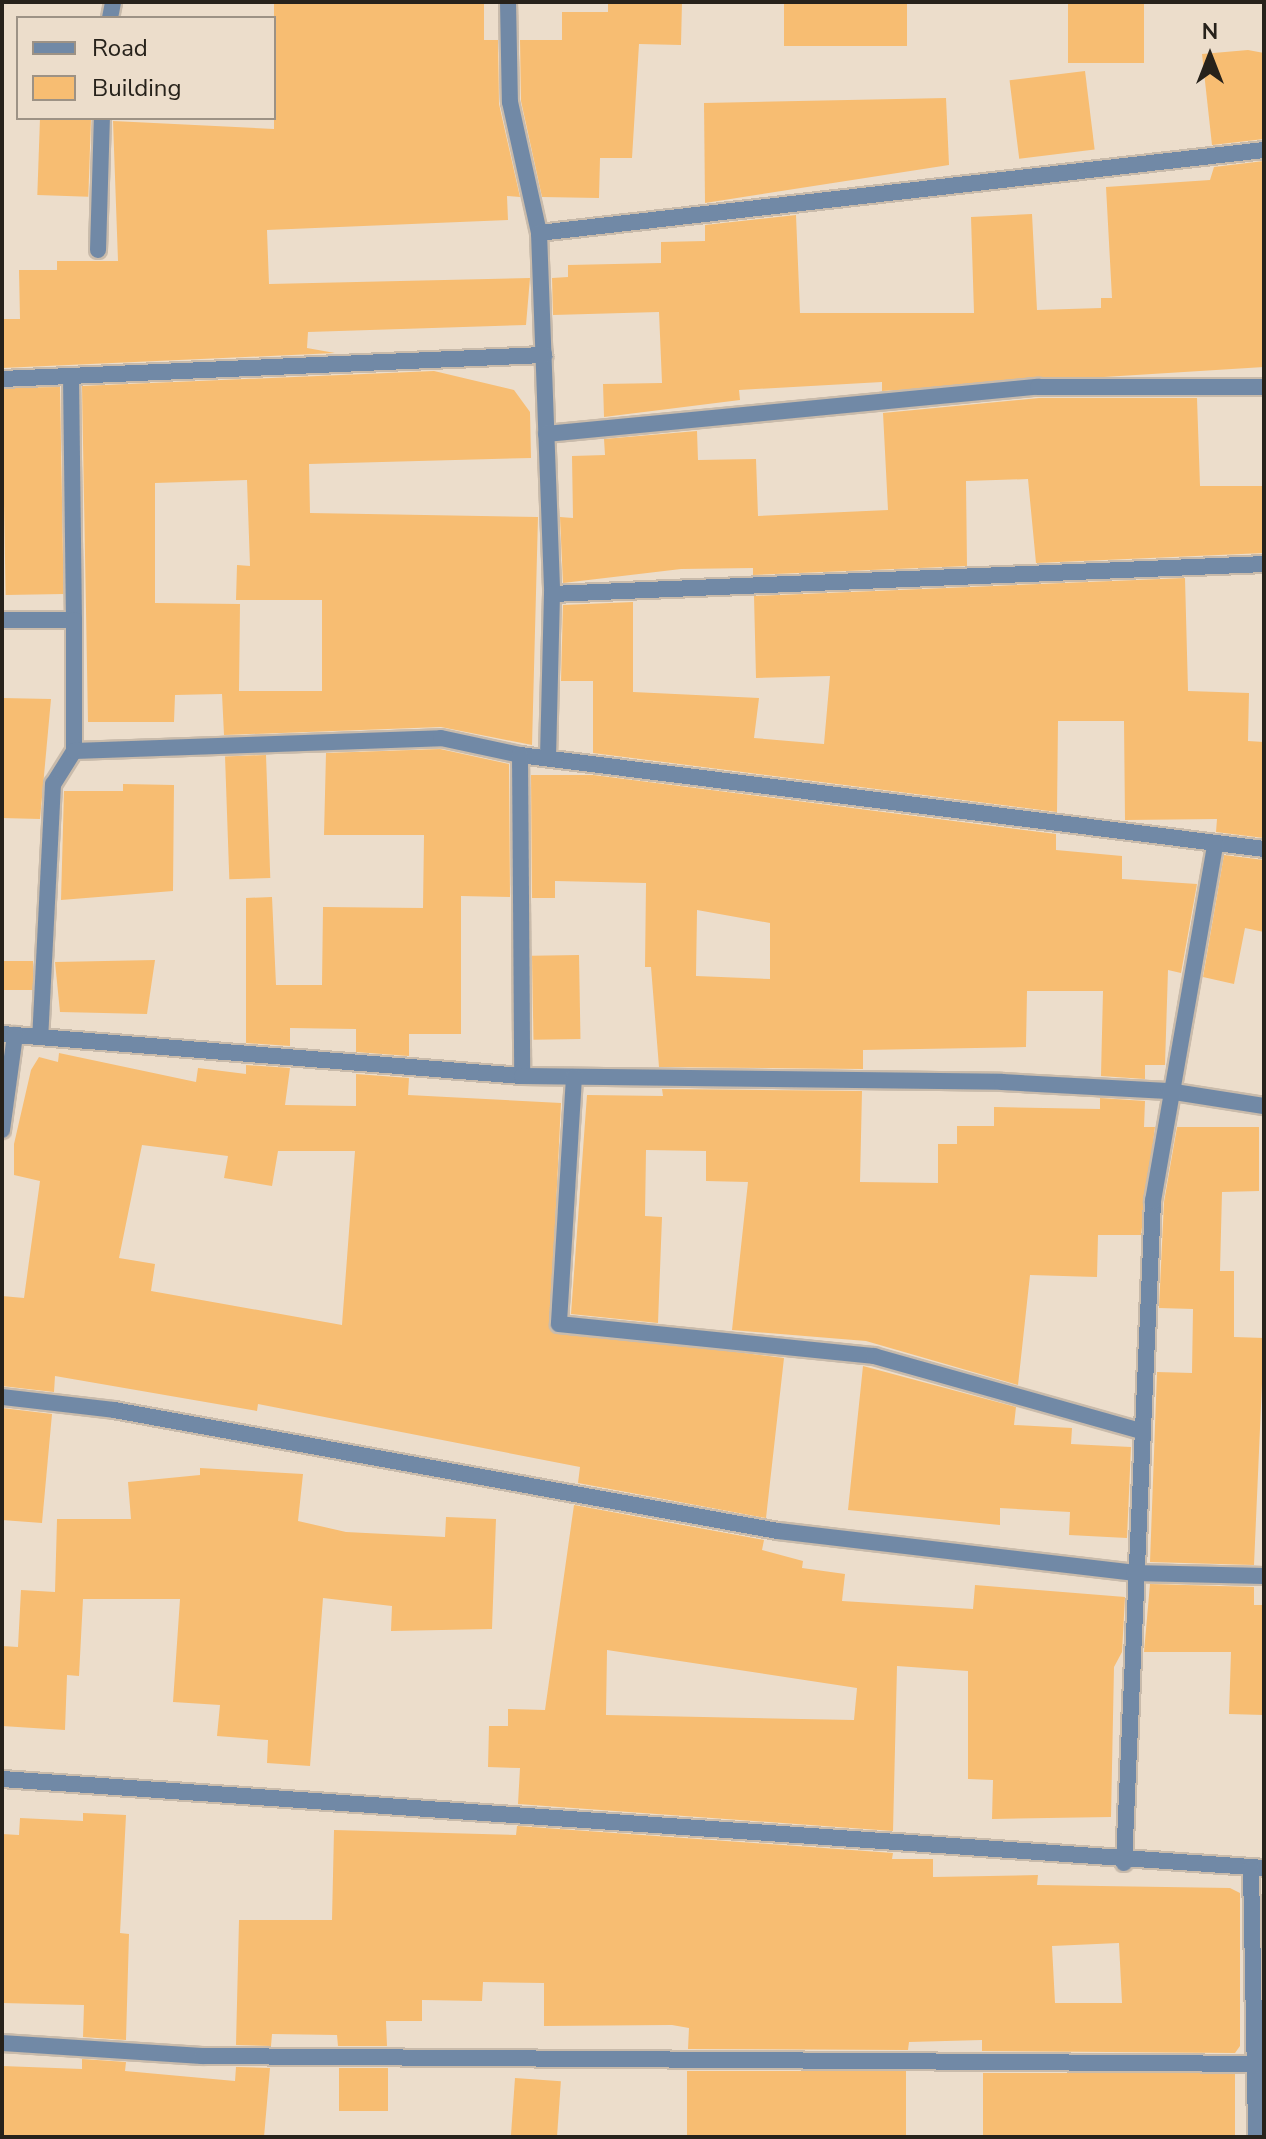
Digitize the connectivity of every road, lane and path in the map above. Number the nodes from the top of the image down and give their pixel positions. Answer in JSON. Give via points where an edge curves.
{"nodes":[{"id":1,"x":508,"y":2,"type":"edge"},
{"id":2,"x":102,"y":120,"type":"edge"},
{"id":3,"x":1264,"y":150,"type":"edge"},
{"id":4,"x":539,"y":233,"type":"junction"},
{"id":5,"x":98,"y":250,"type":"dead end"},
{"id":6,"x":544,"y":355,"type":"junction"},
{"id":7,"x":71,"y":376,"type":"junction"},
{"id":8,"x":2,"y":379,"type":"edge"},
{"id":9,"x":1264,"y":387,"type":"edge"},
{"id":10,"x":546,"y":434,"type":"junction"},
{"id":11,"x":1264,"y":564,"type":"edge"},
{"id":12,"x":552,"y":594,"type":"junction"},
{"id":13,"x":2,"y":620,"type":"edge"},
{"id":14,"x":74,"y":620,"type":"junction"},
{"id":15,"x":74,"y":751,"type":"junction"},
{"id":16,"x":520,"y":755,"type":"junction"},
{"id":17,"x":548,"y":758,"type":"junction"},
{"id":18,"x":1215,"y":844,"type":"junction"},
{"id":19,"x":1264,"y":849,"type":"edge"},
{"id":20,"x":8,"y":1034,"type":"edge"},
{"id":21,"x":40,"y":1037,"type":"junction"},
{"id":22,"x":522,"y":1076,"type":"junction"},
{"id":23,"x":574,"y":1077,"type":"junction"},
{"id":24,"x":1168,"y":1091,"type":"junction"},
{"id":25,"x":1264,"y":1106,"type":"edge"},
{"id":26,"x":2,"y":1130,"type":"edge"},
{"id":27,"x":2,"y":1397,"type":"edge"},
{"id":28,"x":1141,"y":1431,"type":"junction"},
{"id":29,"x":1134,"y":1573,"type":"junction"},
{"id":30,"x":1264,"y":1576,"type":"edge"},
{"id":31,"x":2,"y":1779,"type":"edge"},
{"id":32,"x":1124,"y":1863,"type":"junction"},
{"id":33,"x":1257,"y":1869,"type":"edge"},
{"id":34,"x":2,"y":2043,"type":"edge"},
{"id":35,"x":1258,"y":2064,"type":"edge"},
{"id":36,"x":1256,"y":2137,"type":"edge"}],
"edges":[{"from":1,"to":4,"type":"street","via":[[510,102]]},
{"from":2,"to":5,"type":"street"},
{"from":3,"to":4,"type":"street"},
{"from":4,"to":6,"type":"street"},
{"from":6,"to":7,"type":"street"},
{"from":6,"to":10,"type":"street"},
{"from":7,"to":8,"type":"street"},
{"from":7,"to":14,"type":"street"},
{"from":9,"to":10,"type":"street","via":[[1038,387]]},
{"from":10,"to":12,"type":"street"},
{"from":11,"to":12,"type":"street"},
{"from":12,"to":17,"type":"street"},
{"from":13,"to":14,"type":"street"},
{"from":14,"to":15,"type":"street"},
{"from":15,"to":16,"type":"street","via":[[385,736],[441,738]]},
{"from":15,"to":21,"type":"street","via":[[53,784]]},
{"from":16,"to":17,"type":"street"},
{"from":16,"to":22,"type":"street"},
{"from":17,"to":18,"type":"street"},
{"from":18,"to":19,"type":"street"},
{"from":18,"to":24,"type":"street","via":[[1193,994]]},
{"from":20,"to":21,"type":"street"},
{"from":20,"to":26,"type":"street"},
{"from":21,"to":22,"type":"street"},
{"from":22,"to":23,"type":"street"},
{"from":23,"to":24,"type":"street"},
{"from":23,"to":28,"type":"street","via":[[559,1324],[874,1356]]},
{"from":24,"to":25,"type":"street"},
{"from":24,"to":28,"type":"street","via":[[1153,1201]]},
{"from":27,"to":29,"type":"street","via":[[114,1410],[778,1531]]},
{"from":28,"to":29,"type":"street"},
{"from":29,"to":30,"type":"street"},
{"from":29,"to":32,"type":"street"},
{"from":31,"to":32,"type":"street"},
{"from":32,"to":33,"type":"street"},
{"from":33,"to":35,"type":"street"},
{"from":34,"to":35,"type":"street","via":[[202,2056]]},
{"from":35,"to":36,"type":"street"}]}
